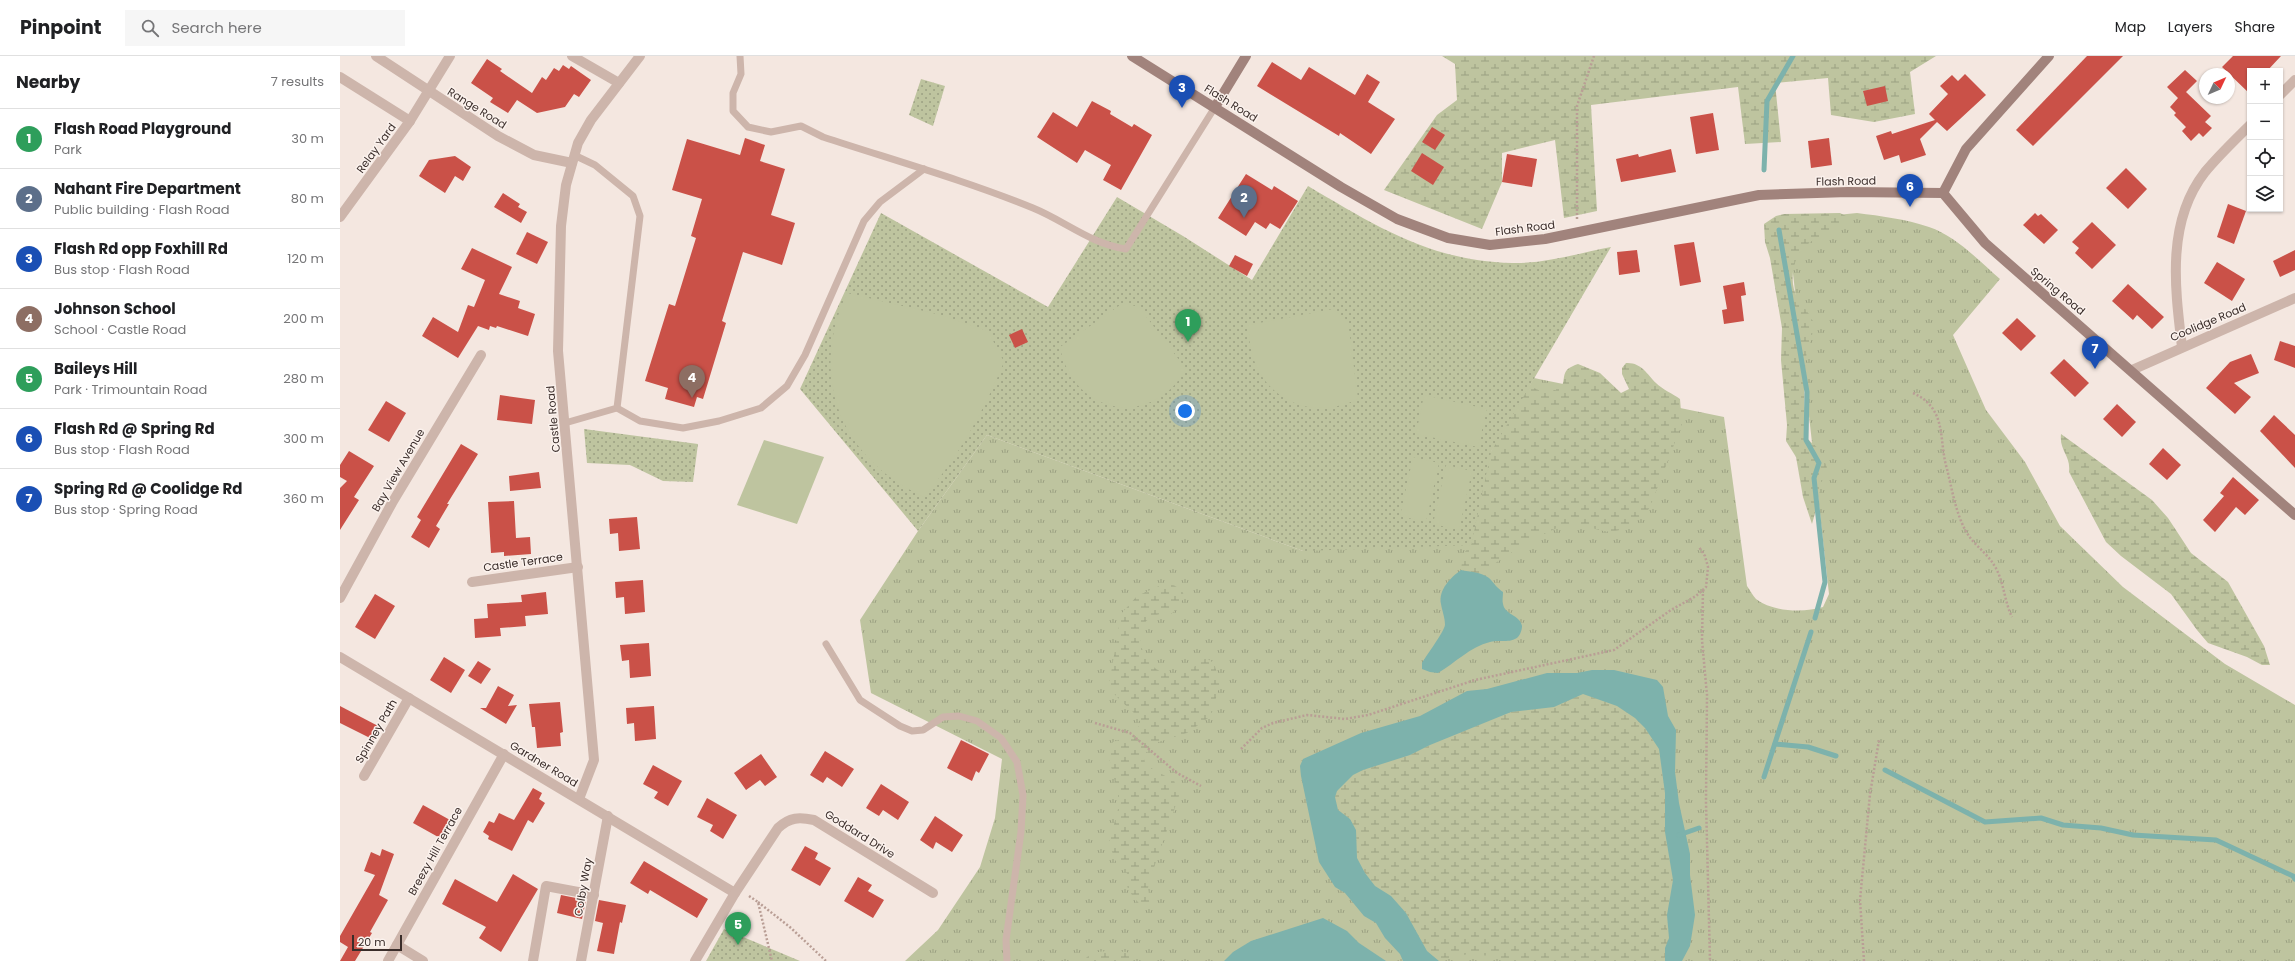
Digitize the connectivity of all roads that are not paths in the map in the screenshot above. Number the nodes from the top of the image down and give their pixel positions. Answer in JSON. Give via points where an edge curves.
{"nodes":[{"id":1,"x":376,"y":56,"type":"edge"},
{"id":2,"x":450,"y":56,"type":"edge"},
{"id":3,"x":572,"y":56,"type":"edge"},
{"id":4,"x":640,"y":56,"type":"edge"},
{"id":5,"x":740,"y":56,"type":"edge"},
{"id":6,"x":1132,"y":56,"type":"edge"},
{"id":7,"x":1246,"y":56,"type":"edge"},
{"id":8,"x":2049,"y":56,"type":"edge"},
{"id":9,"x":340,"y":77,"type":"edge"},
{"id":10,"x":2295,"y":80,"type":"edge"},
{"id":11,"x":620,"y":83,"type":"junction"},
{"id":12,"x":428,"y":91,"type":"junction"},
{"id":13,"x":2283,"y":92,"type":"edge"},
{"id":14,"x":1215,"y":107,"type":"junction"},
{"id":15,"x":410,"y":121,"type":"junction"},
{"id":16,"x":2247,"y":128,"type":"edge"},
{"id":17,"x":573,"y":159,"type":"junction"},
{"id":18,"x":924,"y":170,"type":"junction"},
{"id":19,"x":1943,"y":193,"type":"junction"},
{"id":20,"x":340,"y":217,"type":"edge"},
{"id":21,"x":2295,"y":298,"type":"edge"},
{"id":22,"x":2182,"y":347,"type":"junction"},
{"id":23,"x":481,"y":355,"type":"dead end"},
{"id":24,"x":2132,"y":370,"type":"junction"},
{"id":25,"x":617,"y":408,"type":"junction"},
{"id":26,"x":565,"y":423,"type":"junction"},
{"id":27,"x":2295,"y":515,"type":"edge"},
{"id":28,"x":578,"y":567,"type":"junction"},
{"id":29,"x":472,"y":582,"type":"dead end"},
{"id":30,"x":340,"y":598,"type":"edge"},
{"id":31,"x":826,"y":644,"type":"dead end"},
{"id":32,"x":340,"y":657,"type":"edge"},
{"id":33,"x":409,"y":698,"type":"junction"},
{"id":34,"x":504,"y":754,"type":"junction"},
{"id":35,"x":364,"y":776,"type":"dead end"},
{"id":36,"x":579,"y":798,"type":"junction"},
{"id":37,"x":608,"y":816,"type":"junction"},
{"id":38,"x":736,"y":891,"type":"junction"},
{"id":39,"x":933,"y":893,"type":"dead end"},
{"id":40,"x":594,"y":895,"type":"junction"},
{"id":41,"x":397,"y":945,"type":"junction"},
{"id":42,"x":388,"y":961,"type":"edge"},
{"id":43,"x":423,"y":961,"type":"edge"},
{"id":44,"x":533,"y":961,"type":"edge"},
{"id":45,"x":581,"y":961,"type":"edge"},
{"id":46,"x":695,"y":961,"type":"edge"},
{"id":47,"x":1007,"y":961,"type":"edge"}],
"edges":[{"from":1,"to":12,"type":"street","name":"Range Road"},
{"from":2,"to":12,"type":"street","name":"Relay Yard"},
{"from":3,"to":11,"type":"street"},
{"from":4,"to":11,"type":"street","name":"Castle Road"},
{"from":5,"to":18,"type":"lane","via":[[741,74],[733,93],[733,111],[748,127],[771,132],[801,126],[822,137]]},
{"from":6,"to":14,"type":"main road","name":"Flash Road"},
{"from":7,"to":14,"type":"main road"},
{"from":8,"to":19,"type":"main road","via":[[1966,149]]},
{"from":9,"to":15,"type":"street"},
{"from":10,"to":13,"type":"street"},
{"from":11,"to":17,"type":"street","name":"Castle Road","via":[[591,120],[578,142]]},
{"from":12,"to":15,"type":"street","name":"Relay Yard"},
{"from":12,"to":17,"type":"street","name":"Range Road","via":[[498,136],[534,155]]},
{"from":14,"to":18,"type":"lane","via":[[1126,249],[1107,246],[1034,209]]},
{"from":14,"to":19,"type":"main road","name":"Flash Road","via":[[1397,219],[1448,238],[1490,245],[1545,239],[1759,195],[1848,192]]},
{"from":15,"to":20,"type":"street","name":"Relay Yard"},
{"from":16,"to":22,"type":"street","via":[[2205,173],[2187,203],[2178,235],[2174,273]]},
{"from":17,"to":25,"type":"lane","via":[[595,165],[633,196],[640,216]]},
{"from":17,"to":26,"type":"street","name":"Castle Road","via":[[562,219],[560,248],[558,351]]},
{"from":18,"to":25,"type":"lane","via":[[880,202],[864,221],[805,355],[787,386],[761,408],[719,421],[683,428],[640,421]]},
{"from":19,"to":24,"type":"main road","name":"Spring Road","via":[[1985,243]]},
{"from":21,"to":22,"type":"street","name":"Coolidge Road"},
{"from":22,"to":24,"type":"street","name":"Coolidge Road"},
{"from":23,"to":30,"type":"street","name":"Bay View Avenue","via":[[392,503]]},
{"from":24,"to":27,"type":"main road","name":"Spring Road"},
{"from":25,"to":26,"type":"lane"},
{"from":26,"to":28,"type":"street","name":"Castle Road"},
{"from":28,"to":29,"type":"street","name":"Castle Terrace"},
{"from":28,"to":36,"type":"street","name":"Castle Road","via":[[594,760]]},
{"from":31,"to":47,"type":"lane","via":[[860,700],[900,726],[912,731],[923,730],[943,717],[959,716],[977,721],[1001,738],[1017,762],[1023,795],[1021,832],[1006,940]]},
{"from":32,"to":33,"type":"street","name":"Gardner Road"},
{"from":33,"to":34,"type":"street","name":"Gardner Road"},
{"from":33,"to":35,"type":"street","name":"Spinney Path"},
{"from":34,"to":36,"type":"street","name":"Gardner Road"},
{"from":34,"to":41,"type":"street","name":"Breezy Hill Terrace"},
{"from":36,"to":37,"type":"street","name":"Gardner Road"},
{"from":37,"to":38,"type":"street","name":"Gardner Road"},
{"from":37,"to":40,"type":"street","name":"Colby Way"},
{"from":38,"to":39,"type":"street","name":"Goddard Drive","via":[[778,828],[787,820],[798,817],[814,820]]},
{"from":38,"to":46,"type":"street","name":"Goddard Drive"},
{"from":40,"to":44,"type":"street","via":[[546,886]]},
{"from":40,"to":45,"type":"street","name":"Colby Way"},
{"from":41,"to":42,"type":"street","name":"Breezy Hill Terrace"},
{"from":41,"to":43,"type":"street"}]}
